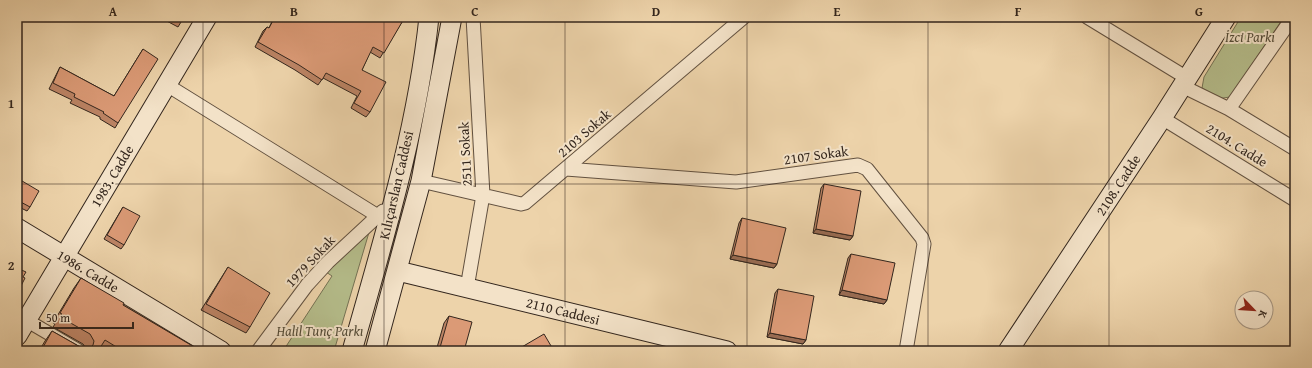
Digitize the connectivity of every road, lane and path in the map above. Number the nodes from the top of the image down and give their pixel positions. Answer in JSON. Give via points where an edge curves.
{"nodes":[{"id":1,"x":207,"y":17,"type":"edge"},
{"id":2,"x":429,"y":17,"type":"edge"},
{"id":3,"x":452,"y":17,"type":"edge"},
{"id":4,"x":473,"y":17,"type":"edge"},
{"id":5,"x":744,"y":17,"type":"edge"},
{"id":6,"x":1087,"y":17,"type":"edge"},
{"id":7,"x":1226,"y":17,"type":"edge"},
{"id":8,"x":1293,"y":17,"type":"edge"},
{"id":9,"x":1185,"y":82,"type":"junction"},
{"id":10,"x":167,"y":85,"type":"junction"},
{"id":11,"x":1229,"y":110,"type":"junction"},
{"id":12,"x":1162,"y":118,"type":"junction"},
{"id":13,"x":1295,"y":149,"type":"edge"},
{"id":14,"x":566,"y":169,"type":"junction"},
{"id":15,"x":421,"y":181,"type":"junction"},
{"id":16,"x":483,"y":195,"type":"junction"},
{"id":17,"x":395,"y":200,"type":"junction"},
{"id":18,"x":1295,"y":200,"type":"edge"},
{"id":19,"x":378,"y":216,"type":"junction"},
{"id":20,"x":17,"y":228,"type":"edge"},
{"id":21,"x":64,"y":256,"type":"junction"},
{"id":22,"x":398,"y":271,"type":"junction"},
{"id":23,"x":467,"y":288,"type":"junction"},
{"id":24,"x":22,"y":328,"type":"edge"},
{"id":25,"x":79,"y":351,"type":"edge"},
{"id":26,"x":221,"y":351,"type":"edge"},
{"id":27,"x":258,"y":351,"type":"edge"},
{"id":28,"x":352,"y":351,"type":"edge"},
{"id":29,"x":375,"y":351,"type":"edge"},
{"id":30,"x":727,"y":351,"type":"edge"},
{"id":31,"x":906,"y":351,"type":"edge"},
{"id":32,"x":1008,"y":351,"type":"edge"}],
"edges":[{"from":1,"to":10,"type":"street","name":"1983. Cadde"},
{"from":2,"to":17,"type":"street","name":"Kılıçarslan Caddesi"},
{"from":3,"to":15,"type":"street","name":"Kılıçarslan Caddesi"},
{"from":4,"to":16,"type":"street","name":"2511 Sokak"},
{"from":5,"to":14,"type":"street","name":"2103 Sokak"},
{"from":6,"to":9,"type":"street","name":"2104. Cadde"},
{"from":7,"to":9,"type":"street","name":"2108. Cadde"},
{"from":8,"to":11,"type":"street"},
{"from":9,"to":11,"type":"street","name":"2104. Cadde"},
{"from":9,"to":12,"type":"street","name":"2108. Cadde"},
{"from":10,"to":19,"type":"street"},
{"from":10,"to":21,"type":"street","name":"1983. Cadde"},
{"from":11,"to":13,"type":"street","name":"2104. Cadde"},
{"from":12,"to":18,"type":"street","name":"2104. Cadde"},
{"from":12,"to":32,"type":"street","name":"2108. Cadde"},
{"from":14,"to":16,"type":"street","name":"2103 Sokak","via":[[526,203]]},
{"from":14,"to":31,"type":"street","name":"2107 Sokak","via":[[736,182],[863,166],[922,238],[924,244]]},
{"from":15,"to":16,"type":"street","name":"2103 Sokak"},
{"from":15,"to":22,"type":"street","name":"Kılıçarslan Caddesi"},
{"from":16,"to":23,"type":"street","name":"2511 Sokak"},
{"from":17,"to":19,"type":"street","name":"1979 Sokak"},
{"from":17,"to":28,"type":"street","name":"Kılıçarslan Caddesi"},
{"from":19,"to":27,"type":"street","name":"1979 Sokak","via":[[307,285]]},
{"from":20,"to":21,"type":"street","name":"1986. Cadde"},
{"from":21,"to":24,"type":"street","name":"1983. Cadde"},
{"from":21,"to":26,"type":"street","name":"1986. Cadde"},
{"from":22,"to":23,"type":"street","name":"2110 Caddesi"},
{"from":22,"to":29,"type":"street","name":"Kılıçarslan Caddesi"},
{"from":23,"to":30,"type":"street","name":"2110 Caddesi"},
{"from":24,"to":25,"type":"street"}]}
